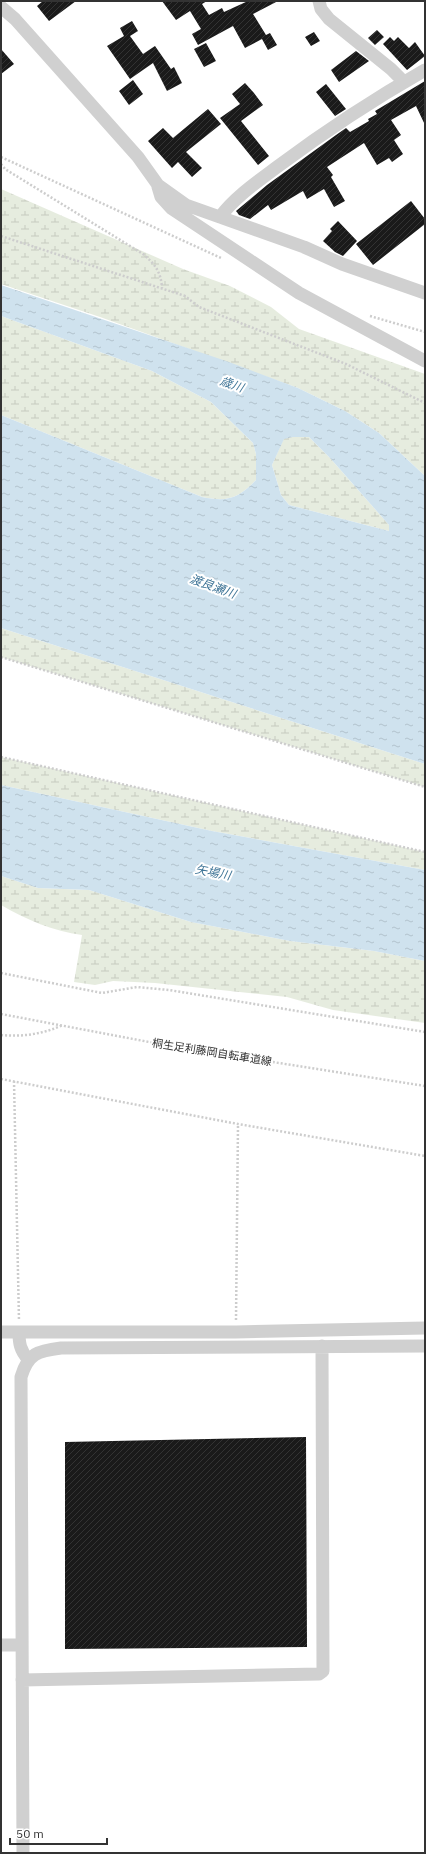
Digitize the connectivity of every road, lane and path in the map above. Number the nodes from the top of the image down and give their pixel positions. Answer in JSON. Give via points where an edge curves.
{"nodes":[{"id":1,"x":319,"y":1,"type":"edge"},
{"id":2,"x":5,"y":5,"type":"edge"},
{"id":3,"x":425,"y":70,"type":"edge"},
{"id":4,"x":404,"y":82,"type":"junction"},
{"id":5,"x":1,"y":157,"type":"edge"},
{"id":6,"x":1,"y":164,"type":"edge"},
{"id":7,"x":158,"y":185,"type":"junction"},
{"id":8,"x":220,"y":217,"type":"junction"},
{"id":9,"x":1,"y":236,"type":"edge"},
{"id":10,"x":223,"y":259,"type":"dead end"},
{"id":11,"x":162,"y":288,"type":"junction"},
{"id":12,"x":425,"y":293,"type":"edge"},
{"id":13,"x":366,"y":314,"type":"dead end"},
{"id":14,"x":425,"y":332,"type":"edge"},
{"id":15,"x":425,"y":361,"type":"edge"},
{"id":16,"x":425,"y":403,"type":"edge"},
{"id":17,"x":1,"y":657,"type":"edge"},
{"id":18,"x":1,"y":758,"type":"edge"},
{"id":19,"x":425,"y":787,"type":"edge"},
{"id":20,"x":425,"y":852,"type":"edge"},
{"id":21,"x":1,"y":973,"type":"edge"},
{"id":22,"x":1,"y":1014,"type":"edge"},
{"id":23,"x":64,"y":1025,"type":"junction"},
{"id":24,"x":425,"y":1032,"type":"edge"},
{"id":25,"x":1,"y":1035,"type":"edge"},
{"id":26,"x":1,"y":1079,"type":"edge"},
{"id":27,"x":14,"y":1081,"type":"junction"},
{"id":28,"x":425,"y":1086,"type":"edge"},
{"id":29,"x":238,"y":1124,"type":"junction"},
{"id":30,"x":425,"y":1156,"type":"edge"},
{"id":31,"x":425,"y":1328,"type":"edge"},
{"id":32,"x":1,"y":1332,"type":"edge"},
{"id":33,"x":19,"y":1332,"type":"junction"},
{"id":34,"x":236,"y":1332,"type":"junction"},
{"id":35,"x":322,"y":1346,"type":"junction"},
{"id":36,"x":425,"y":1346,"type":"edge"},
{"id":37,"x":28,"y":1359,"type":"junction"},
{"id":38,"x":1,"y":1645,"type":"edge"},
{"id":39,"x":22,"y":1645,"type":"junction"},
{"id":40,"x":22,"y":1680,"type":"junction"},
{"id":41,"x":23,"y":1853,"type":"edge"}],
"edges":[{"from":1,"to":4,"type":"street","via":[[321,9],[329,19],[391,68]]},
{"from":2,"to":7,"type":"street","via":[[138,157]]},
{"from":3,"to":4,"type":"street"},
{"from":4,"to":8,"type":"street","via":[[315,139],[249,188]]},
{"from":5,"to":10,"type":"path"},
{"from":6,"to":11,"type":"path","via":[[143,254],[155,264],[161,277]]},
{"from":7,"to":8,"type":"street","via":[[186,205]]},
{"from":7,"to":15,"type":"street","via":[[160,197],[171,208],[299,293]]},
{"from":8,"to":12,"type":"street"},
{"from":9,"to":11,"type":"path"},
{"from":11,"to":16,"type":"path","via":[[185,296],[199,307],[346,364]]},
{"from":13,"to":14,"type":"path"},
{"from":17,"to":19,"type":"path"},
{"from":18,"to":20,"type":"path"},
{"from":21,"to":24,"type":"path","via":[[102,992],[136,987],[169,990]]},
{"from":22,"to":23,"type":"path","name":"桐生足利藤岡自転車道線"},
{"from":23,"to":25,"type":"path","via":[[47,1033]]},
{"from":23,"to":28,"type":"path","name":"桐生足利藤岡自転車道線","via":[[165,1045]]},
{"from":26,"to":27,"type":"path"},
{"from":27,"to":29,"type":"path"},
{"from":27,"to":33,"type":"path"},
{"from":29,"to":30,"type":"path"},
{"from":29,"to":34,"type":"path"},
{"from":31,"to":34,"type":"street"},
{"from":32,"to":33,"type":"street"},
{"from":33,"to":34,"type":"street"},
{"from":33,"to":37,"type":"street","via":[[19,1346]]},
{"from":35,"to":36,"type":"street"},
{"from":35,"to":37,"type":"street","via":[[61,1348],[37,1353]]},
{"from":35,"to":40,"type":"street","via":[[323,1671],[319,1674]]},
{"from":37,"to":39,"type":"street","via":[[21,1377]]},
{"from":38,"to":39,"type":"street"},
{"from":39,"to":40,"type":"street"},
{"from":40,"to":41,"type":"street"}]}
